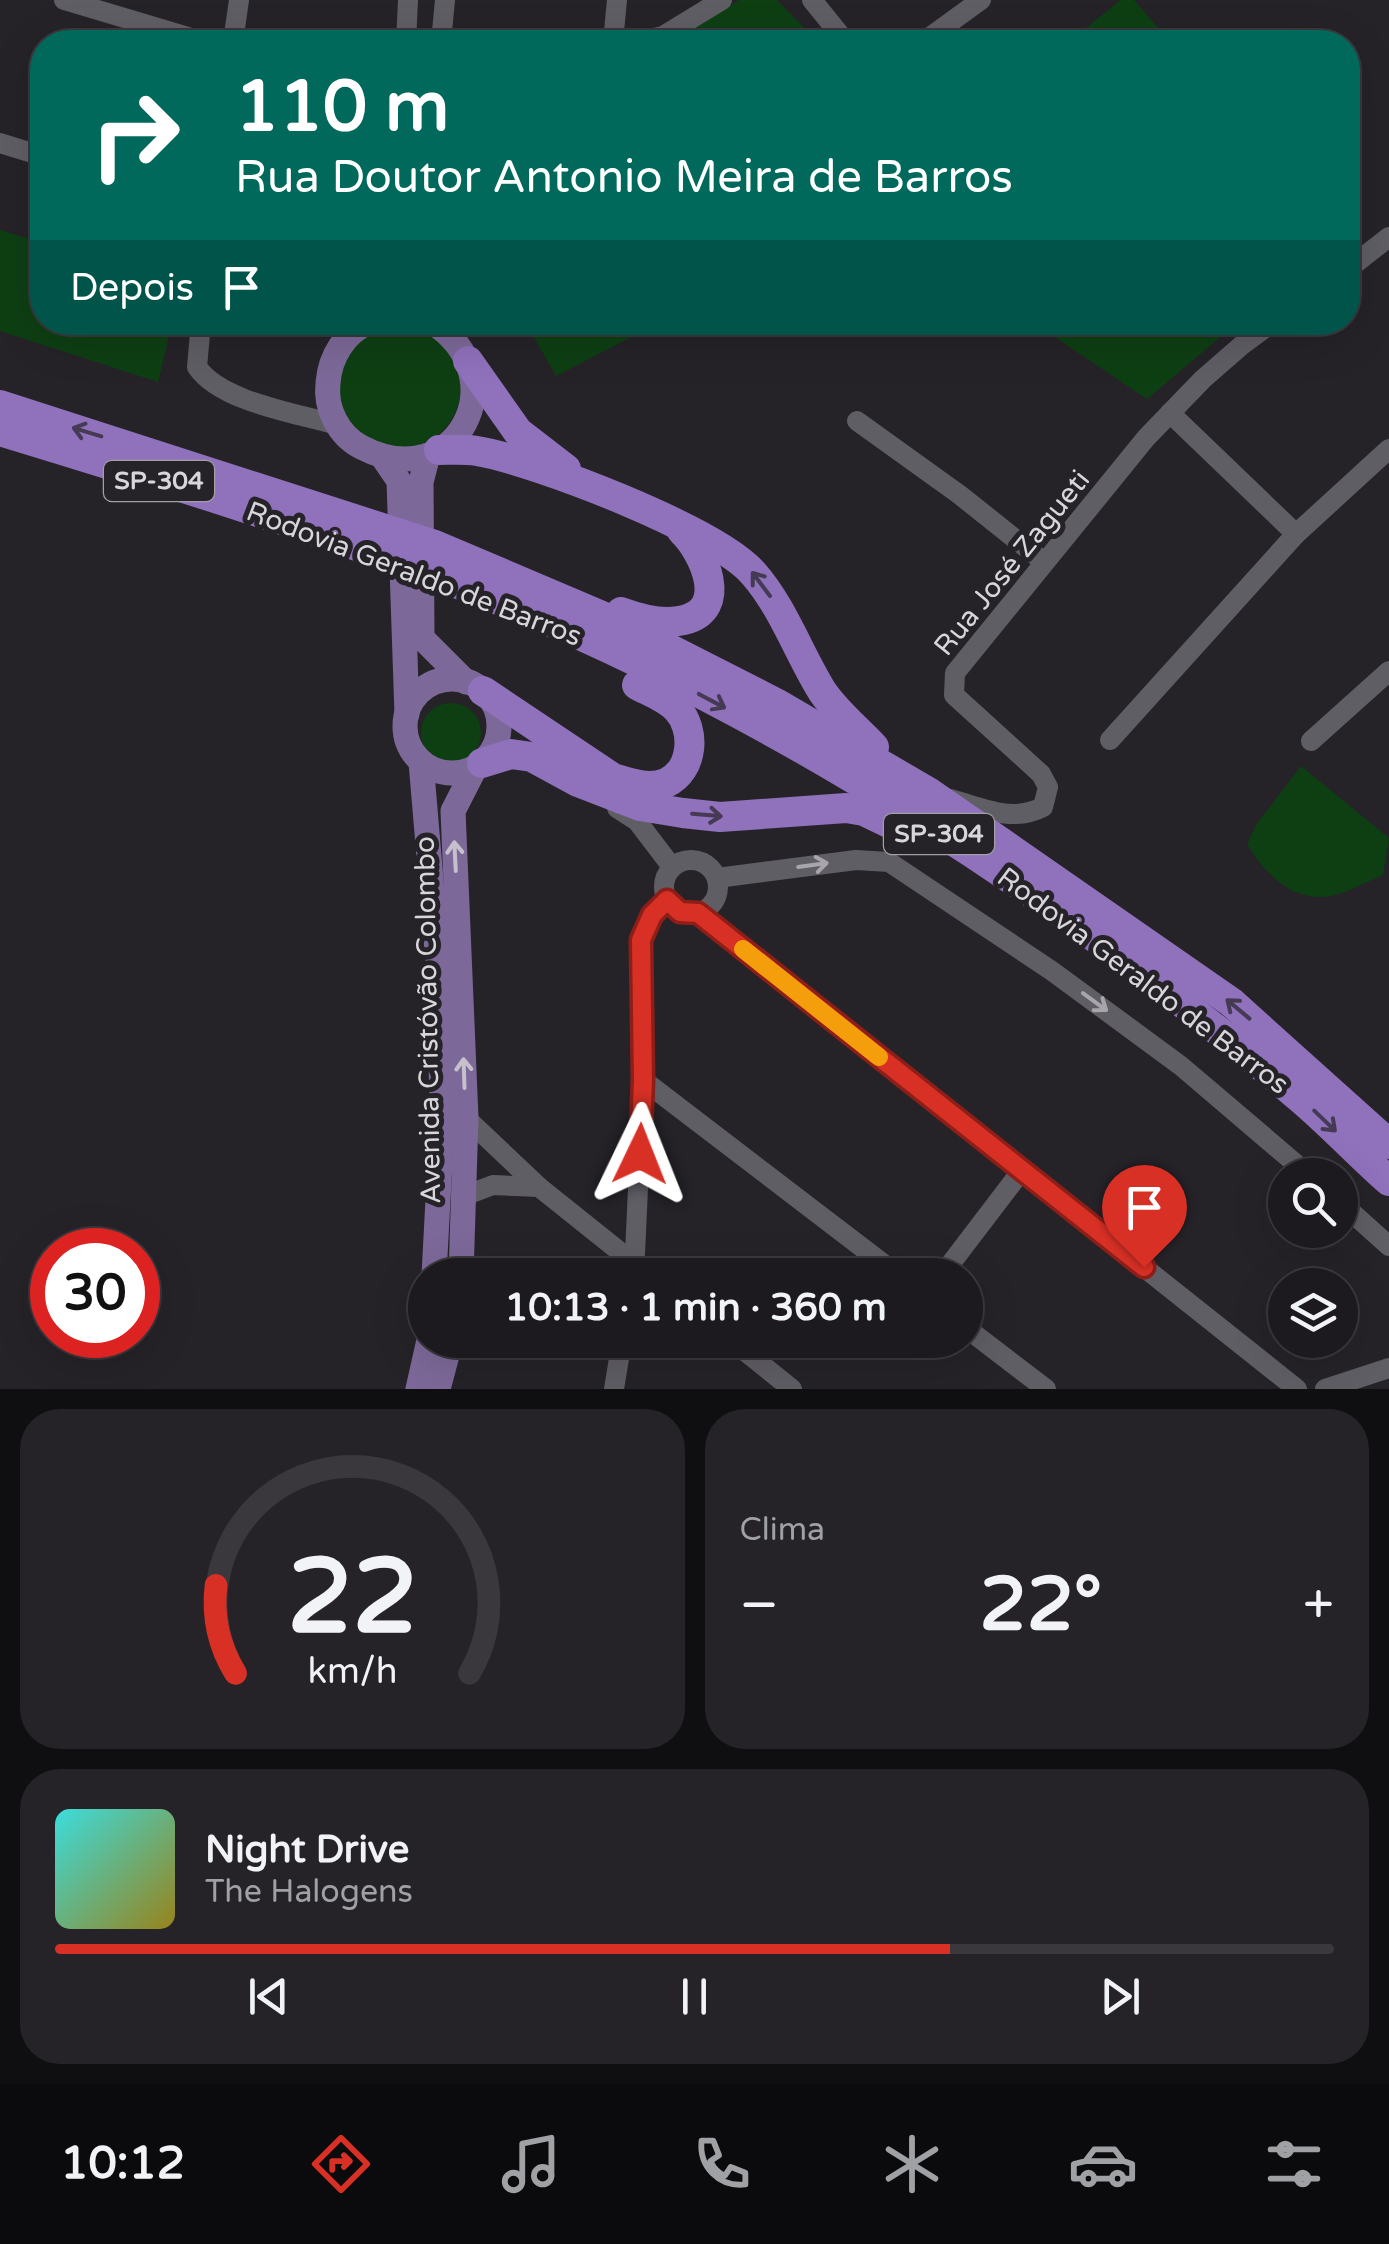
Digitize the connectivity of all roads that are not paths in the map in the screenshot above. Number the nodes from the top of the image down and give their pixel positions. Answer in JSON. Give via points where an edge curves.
{"nodes":[{"id":1,"x":64,"y":0,"type":"edge"},
{"id":2,"x":238,"y":0,"type":"edge"},
{"id":3,"x":408,"y":0,"type":"edge"},
{"id":4,"x":445,"y":0,"type":"edge"},
{"id":5,"x":617,"y":0,"type":"edge"},
{"id":6,"x":722,"y":0,"type":"edge"},
{"id":7,"x":812,"y":0,"type":"edge"},
{"id":8,"x":981,"y":0,"type":"edge"},
{"id":9,"x":164,"y":30,"type":"edge"},
{"id":10,"x":234,"y":30,"type":"edge"},
{"id":11,"x":407,"y":30,"type":"edge"},
{"id":12,"x":442,"y":30,"type":"edge"},
{"id":13,"x":614,"y":30,"type":"edge"},
{"id":14,"x":673,"y":30,"type":"edge"},
{"id":15,"x":836,"y":30,"type":"edge"},
{"id":16,"x":940,"y":30,"type":"edge"},
{"id":17,"x":0,"y":143,"type":"edge"},
{"id":18,"x":30,"y":152,"type":"edge"},
{"id":19,"x":1389,"y":236,"type":"edge"},
{"id":20,"x":1360,"y":259,"type":"edge"},
{"id":21,"x":200,"y":335,"type":"edge"},
{"id":22,"x":350,"y":335,"type":"edge"},
{"id":23,"x":1255,"y":335,"type":"edge"},
{"id":24,"x":458,"y":343,"type":"edge"},
{"id":25,"x":0,"y":406,"type":"edge"},
{"id":26,"x":1170,"y":413,"type":"junction"},
{"id":27,"x":857,"y":422,"type":"dead end"},
{"id":28,"x":337,"y":425,"type":"junction"},
{"id":29,"x":0,"y":431,"type":"edge"},
{"id":30,"x":1389,"y":449,"type":"edge"},
{"id":31,"x":434,"y":452,"type":"junction"},
{"id":32,"x":384,"y":459,"type":"junction"},
{"id":33,"x":592,"y":489,"type":"junction"},
{"id":34,"x":315,"y":518,"type":"junction"},
{"id":35,"x":673,"y":522,"type":"junction"},
{"id":36,"x":1296,"y":534,"type":"junction"},
{"id":37,"x":1044,"y":562,"type":"junction"},
{"id":38,"x":432,"y":564,"type":"junction"},
{"id":39,"x":490,"y":568,"type":"junction"},
{"id":40,"x":1389,"y":671,"type":"edge"},
{"id":41,"x":474,"y":686,"type":"junction"},
{"id":42,"x":407,"y":715,"type":"junction"},
{"id":43,"x":1110,"y":740,"type":"dead end"},
{"id":44,"x":1311,"y":741,"type":"dead end"},
{"id":45,"x":422,"y":762,"type":"junction"},
{"id":46,"x":478,"y":765,"type":"junction"},
{"id":47,"x":900,"y":774,"type":"junction"},
{"id":48,"x":578,"y":782,"type":"junction"},
{"id":49,"x":930,"y":793,"type":"junction"},
{"id":50,"x":672,"y":867,"type":"junction"},
{"id":51,"x":717,"y":878,"type":"junction"},
{"id":52,"x":667,"y":900,"type":"junction"},
{"id":53,"x":698,"y":913,"type":"junction"},
{"id":54,"x":1092,"y":938,"type":"junction"},
{"id":55,"x":643,"y":1080,"type":"junction"},
{"id":56,"x":466,"y":1118,"type":"junction"},
{"id":57,"x":1389,"y":1144,"type":"edge"},
{"id":58,"x":1289,"y":1158,"type":"edge"},
{"id":59,"x":1022,"y":1170,"type":"junction"},
{"id":60,"x":1389,"y":1182,"type":"edge"},
{"id":61,"x":539,"y":1188,"type":"junction"},
{"id":62,"x":464,"y":1196,"type":"junction"},
{"id":63,"x":1358,"y":1218,"type":"edge"},
{"id":64,"x":1389,"y":1246,"type":"edge"},
{"id":65,"x":435,"y":1258,"type":"edge"},
{"id":66,"x":462,"y":1258,"type":"edge"},
{"id":67,"x":623,"y":1258,"type":"edge"},
{"id":68,"x":640,"y":1258,"type":"edge"},
{"id":69,"x":876,"y":1258,"type":"edge"},
{"id":70,"x":955,"y":1258,"type":"edge"},
{"id":71,"x":983,"y":1341,"type":"edge"},
{"id":72,"x":426,"y":1358,"type":"edge"},
{"id":73,"x":446,"y":1358,"type":"edge"},
{"id":74,"x":619,"y":1358,"type":"edge"},
{"id":75,"x":753,"y":1358,"type":"edge"},
{"id":76,"x":1389,"y":1368,"type":"edge"},
{"id":77,"x":418,"y":1389,"type":"edge"},
{"id":78,"x":438,"y":1389,"type":"edge"},
{"id":79,"x":614,"y":1389,"type":"edge"},
{"id":80,"x":792,"y":1389,"type":"edge"},
{"id":81,"x":1046,"y":1389,"type":"edge"},
{"id":82,"x":1298,"y":1389,"type":"edge"},
{"id":83,"x":1324,"y":1389,"type":"edge"}],
"edges":[{"from":1,"to":9,"type":"street"},
{"from":2,"to":10,"type":"street"},
{"from":3,"to":11,"type":"street"},
{"from":4,"to":12,"type":"street"},
{"from":5,"to":13,"type":"street"},
{"from":6,"to":14,"type":"street"},
{"from":7,"to":15,"type":"street"},
{"from":8,"to":16,"type":"street"},
{"from":17,"to":18,"type":"street"},
{"from":19,"to":20,"type":"street"},
{"from":21,"to":28,"type":"street","via":[[196,367],[207,382]]},
{"from":22,"to":28,"type":"main road","via":[[329,371]]},
{"from":23,"to":26,"type":"street","name":"Rua José Zagueti"},
{"from":24,"to":31,"type":"main road","via":[[473,377],[470,410],[452,439]]},
{"from":24,"to":33,"type":"highway","via":[[518,432]]},
{"from":34,"to":25,"type":"highway","name":"Rodovia Geraldo de Barros","number":"SP-304","one_way":true},
{"from":26,"to":36,"type":"street"},
{"from":26,"to":37,"type":"street","name":"Rua José Zagueti"},
{"from":27,"to":37,"type":"street"},
{"from":28,"to":32,"type":"main road","via":[[350,442]]},
{"from":29,"to":34,"type":"highway","name":"Rodovia Geraldo de Barros","number":"SP-304"},
{"from":30,"to":36,"type":"street"},
{"from":31,"to":32,"type":"main road","via":[[418,460]]},
{"from":31,"to":33,"type":"highway","via":[[474,450]]},
{"from":31,"to":41,"type":"main road","via":[[421,482],[422,638]]},
{"from":32,"to":42,"type":"main road","via":[[399,481]]},
{"from":33,"to":35,"type":"highway"},
{"from":34,"to":38,"type":"highway","name":"Rodovia Geraldo de Barros","number":"SP-304"},
{"from":35,"to":39,"type":"highway","via":[[696,544],[709,585],[701,610],[685,620],[631,616]]},
{"from":47,"to":35,"type":"highway","one_way":true,"via":[[824,694],[751,570]]},
{"from":36,"to":43,"type":"street"},
{"from":37,"to":49,"type":"street","name":"Rua José Zagueti","via":[[964,659],[953,685],[954,695],[1041,774],[1047,798],[1019,815]]},
{"from":38,"to":39,"type":"highway","name":"Rodovia Geraldo de Barros","number":"SP-304"},
{"from":38,"to":41,"type":"highway","via":[[670,702],[688,725],[688,754],[670,782],[634,785],[582,759]]},
{"from":38,"to":54,"type":"highway","name":"Rodovia Geraldo de Barros","number":"SP-304","one_way":true,"via":[[660,673],[810,755],[976,856]]},
{"from":39,"to":47,"type":"highway","name":"Rodovia Geraldo de Barros","number":"SP-304","via":[[621,624]]},
{"from":40,"to":44,"type":"street"},
{"from":41,"to":42,"type":"main road","via":[[435,683],[421,691]]},
{"from":41,"to":46,"type":"main road","via":[[492,701],[500,727],[492,752]]},
{"from":42,"to":45,"type":"main road","via":[[406,735]]},
{"from":45,"to":46,"type":"main road","via":[[447,773]]},
{"from":45,"to":65,"type":"main road","name":"Avenida Cristóvão Colombo","via":[[440,986]]},
{"from":46,"to":48,"type":"highway","via":[[511,754],[532,757]]},
{"from":56,"to":46,"type":"main road","name":"Avenida Cristóvão Colombo","one_way":true,"via":[[453,810]]},
{"from":47,"to":49,"type":"highway","name":"Rodovia Geraldo de Barros","number":"SP-304"},
{"from":48,"to":50,"type":"street","via":[[636,820]]},
{"from":48,"to":54,"type":"highway","one_way":true,"via":[[640,806],[720,817],[864,812]]},
{"from":57,"to":49,"type":"highway","name":"Rodovia Geraldo de Barros","number":"SP-304","one_way":true,"via":[[1231,1002]]},
{"from":50,"to":51,"type":"street","via":[[698,861]]},
{"from":50,"to":52,"type":"street","via":[[664,882]]},
{"from":51,"to":53,"type":"street","via":[[717,896]]},
{"from":51,"to":58,"type":"street","one_way":true,"via":[[856,860],[889,862],[1165,1054]]},
{"from":52,"to":53,"type":"street","via":[[680,912]]},
{"from":52,"to":55,"type":"street","via":[[641,940]]},
{"from":53,"to":59,"type":"street"},
{"from":54,"to":60,"type":"highway","name":"Rodovia Geraldo de Barros","number":"SP-304","one_way":true,"via":[[1274,1076]]},
{"from":55,"to":68,"type":"street"},
{"from":55,"to":69,"type":"street"},
{"from":56,"to":61,"type":"street"},
{"from":56,"to":62,"type":"main road","name":"Avenida Cristóvão Colombo"},
{"from":59,"to":70,"type":"street"},
{"from":59,"to":82,"type":"street"},
{"from":61,"to":62,"type":"street","via":[[504,1183]]},
{"from":61,"to":67,"type":"street"},
{"from":62,"to":66,"type":"main road","name":"Avenida Cristóvão Colombo"},
{"from":63,"to":64,"type":"street"},
{"from":71,"to":81,"type":"street"},
{"from":72,"to":77,"type":"main road"},
{"from":73,"to":78,"type":"main road"},
{"from":74,"to":79,"type":"street"},
{"from":75,"to":80,"type":"street"},
{"from":76,"to":83,"type":"street"}]}
